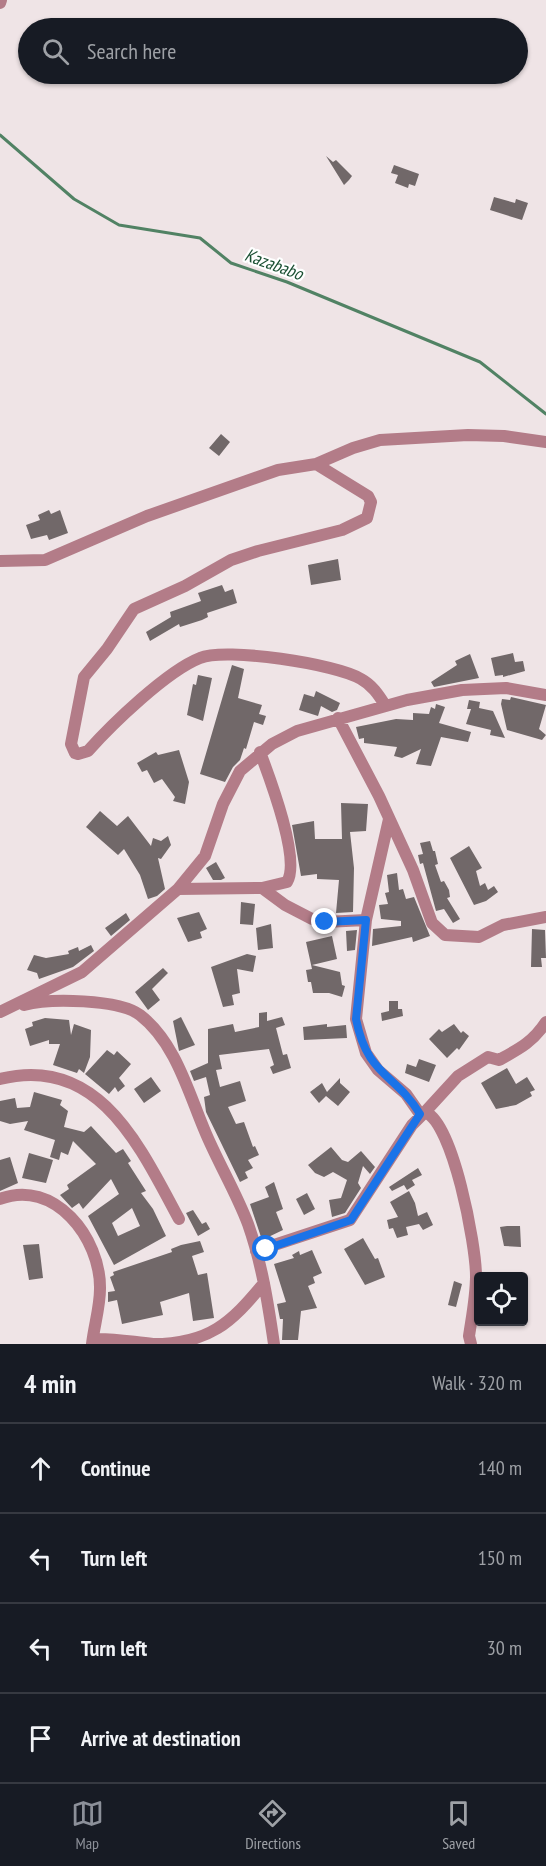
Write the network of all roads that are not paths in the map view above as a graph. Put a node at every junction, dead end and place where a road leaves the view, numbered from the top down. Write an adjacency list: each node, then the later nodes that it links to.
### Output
1 (546, 442): 2 (street)
2 (316, 464): 3 (street); 5 (street)
3 (0, 561)
4 (546, 695): 5 (street)
5 (386, 705): 6 (street)
6 (338, 718): 7 (street); 8 (street)
7 (260, 752): 9 (street); 10 (street)
8 (389, 819): 11 (street); 12 (street)
9 (262, 888): 10 (street); 12 (street)
10 (178, 889): 13 (street)
11 (546, 917)
12 (366, 920): 16 (street)
13 (0, 1012): 19 (street)
14 (546, 1022): 16 (street)
15 (0, 1079): 18 (street)
16 (423, 1113): 19 (street); 23 (street)
17 (0, 1199): 21 (street)
18 (179, 1219)
19 (256, 1251): 20 (street)
20 (264, 1283): 21 (street); 22 (street)
21 (93, 1341)
22 (274, 1344)
23 (471, 1344)

